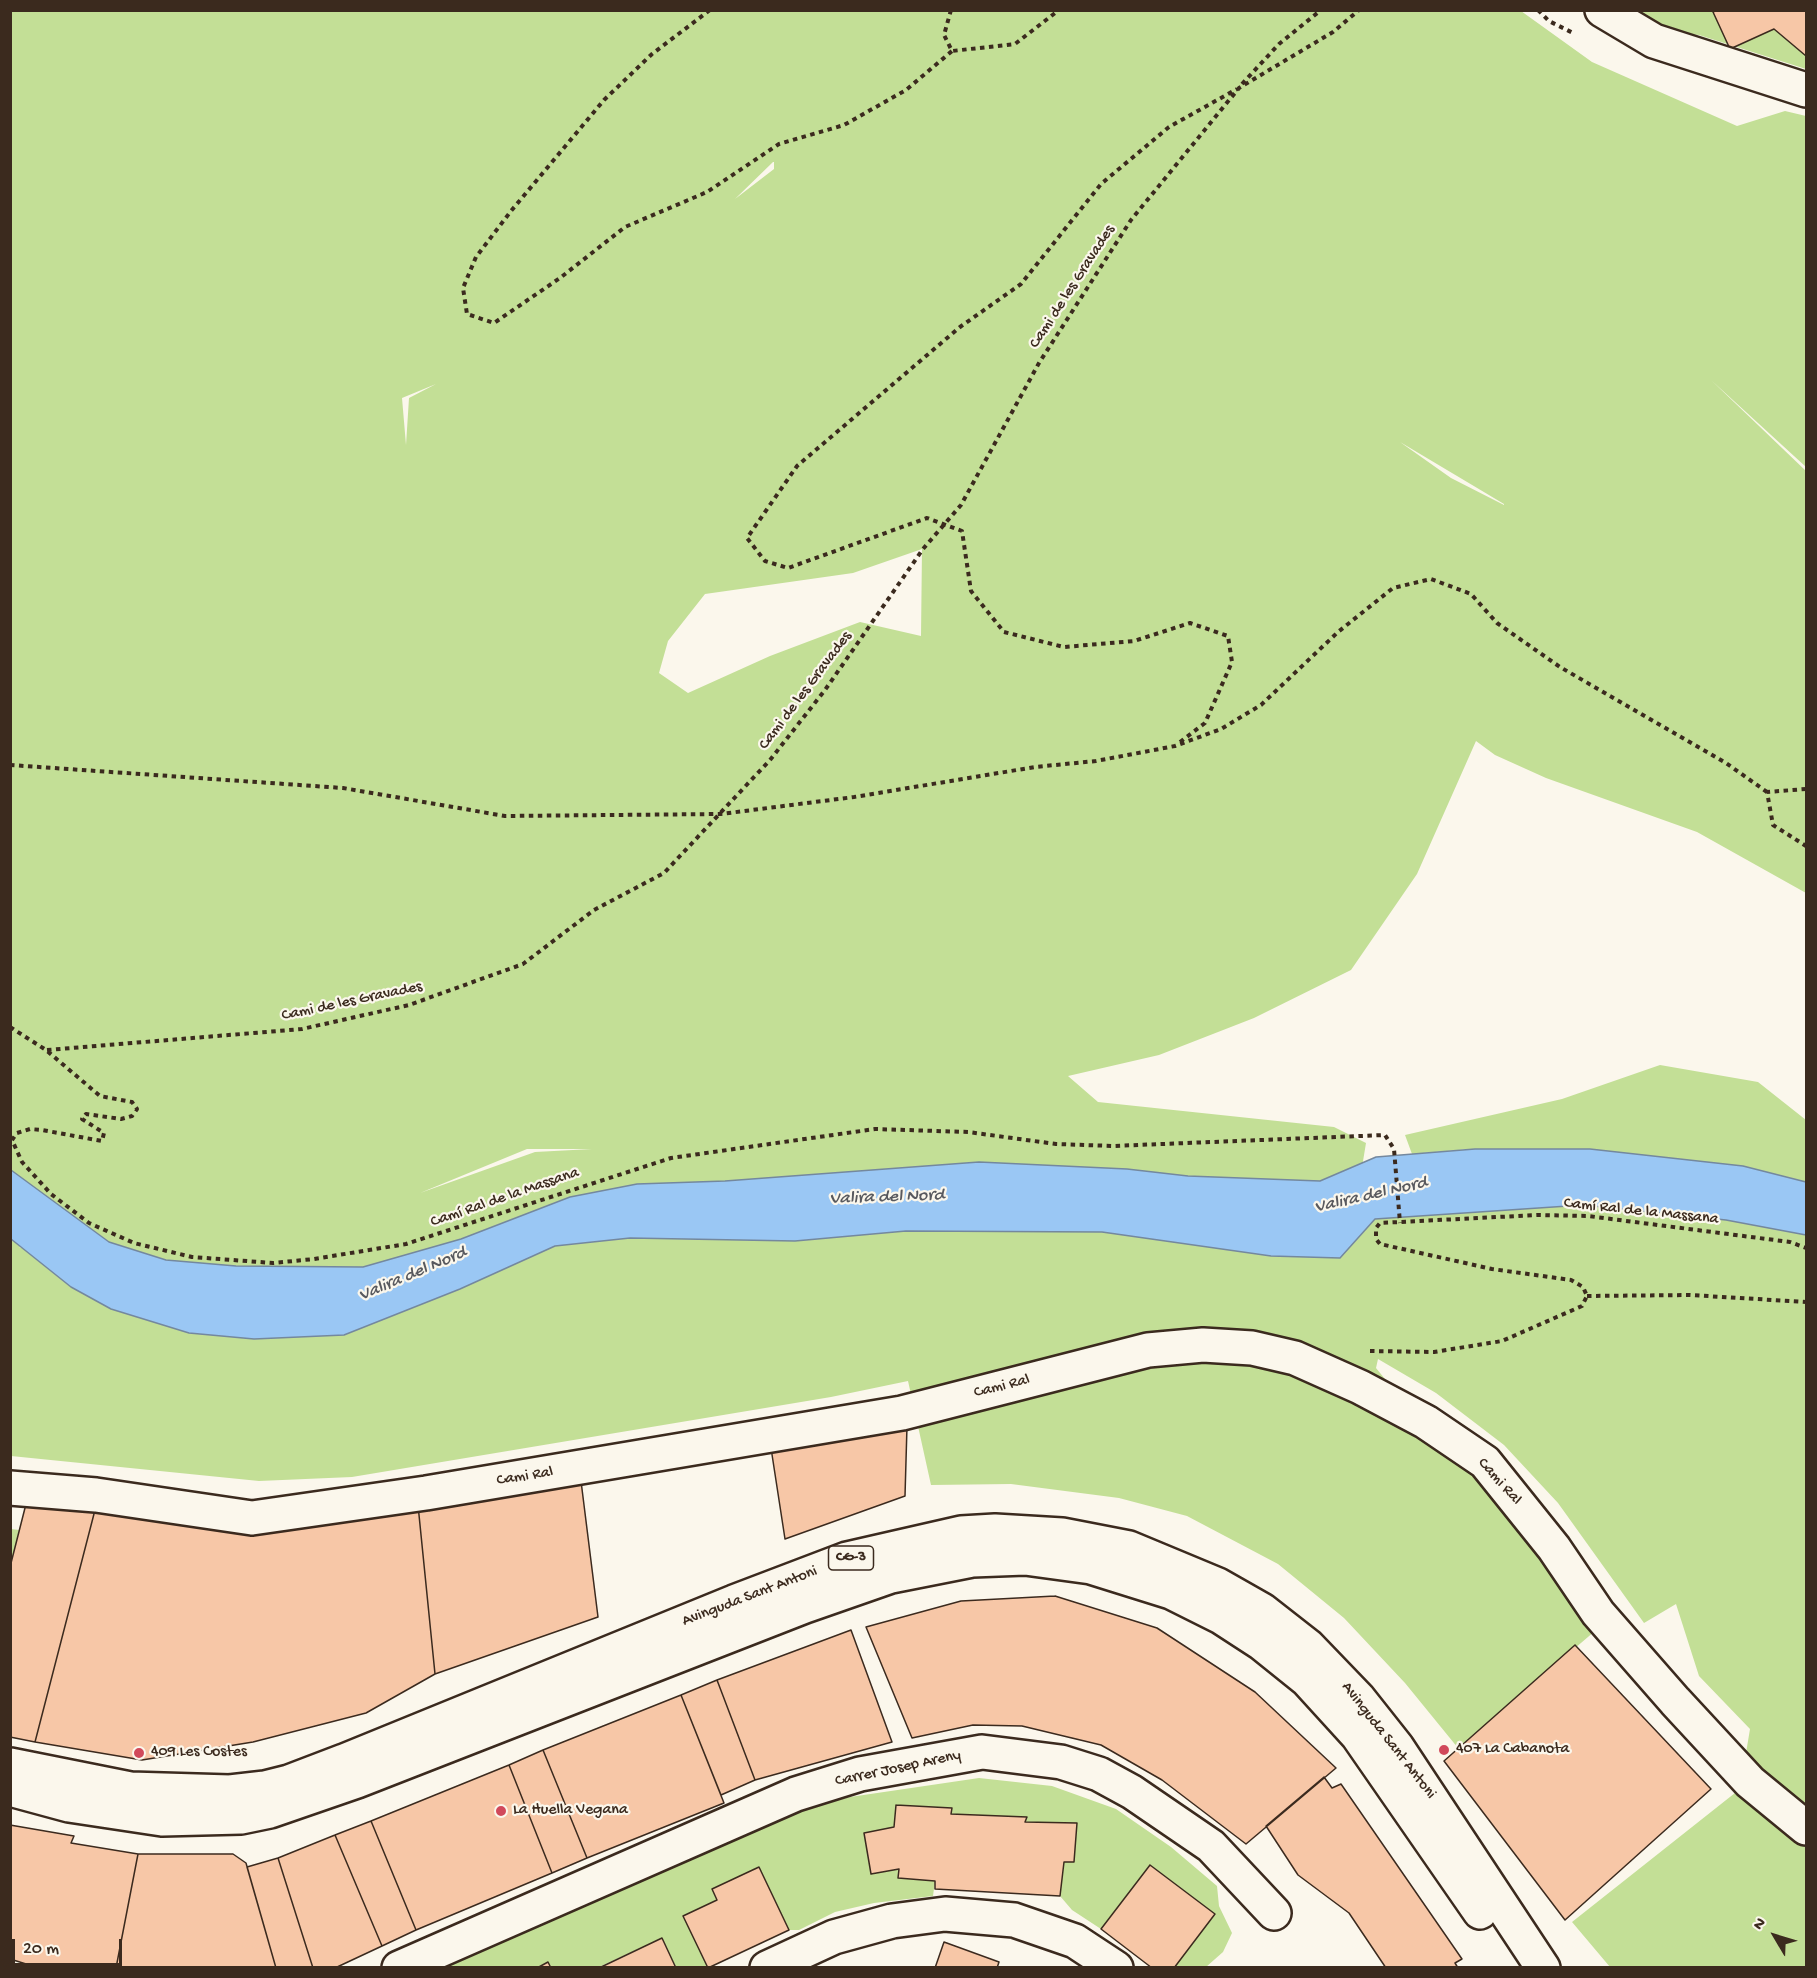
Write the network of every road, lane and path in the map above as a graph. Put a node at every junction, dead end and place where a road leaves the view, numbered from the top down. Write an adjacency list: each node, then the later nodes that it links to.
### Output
1 (710, 10): 9 (path)
2 (775, 10): 3 (path)
3 (793, 10)
4 (951, 10): 9 (path)
5 (1059, 10): 9 (path)
6 (1322, 10): 10 (path)
7 (1359, 10): 10 (path, Cami de les Gravades)
8 (1602, 10): 11 (main road)
9 (952, 51)
10 (1239, 88): 12 (path, Cami de les Gravades); 12 (path)
11 (1806, 90)
12 (944, 524): 13 (path); 17 (path, Cami de les Gravades)
13 (1174, 746): 16 (path); 17 (path)
14 (10, 765): 17 (path)
15 (1806, 789): 16 (path)
16 (1767, 792): 18 (path)
17 (722, 813): 20 (path, Cami de les Gravades)
18 (1806, 846)
19 (10, 1028): 20 (path)
20 (46, 1050): 21 (path, Camí Ral de la Massana)
21 (1400, 1223): 22 (path, Camí Ral de la Massana); 23 (path, Camí Ral de la Massana)
22 (1806, 1248)
23 (1587, 1296): 24 (path); 25 (path)
24 (1806, 1302)
25 (1363, 1351)
26 (10, 1488): 29 (main road, Cami Ral)
27 (10, 1765): 35 (main road, Avinguda Sant Antoni / CG-3)
28 (10, 1789): 34 (main road, Avinguda Sant Antoni / CG-3)
29 (1806, 1828)
30 (1274, 1913): 31 (main road, Carrer Josep Areny)
31 (399, 1968)
32 (767, 1968): 33 (main road)
33 (1116, 1968)
34 (1517, 1968)
35 (1543, 1968)

